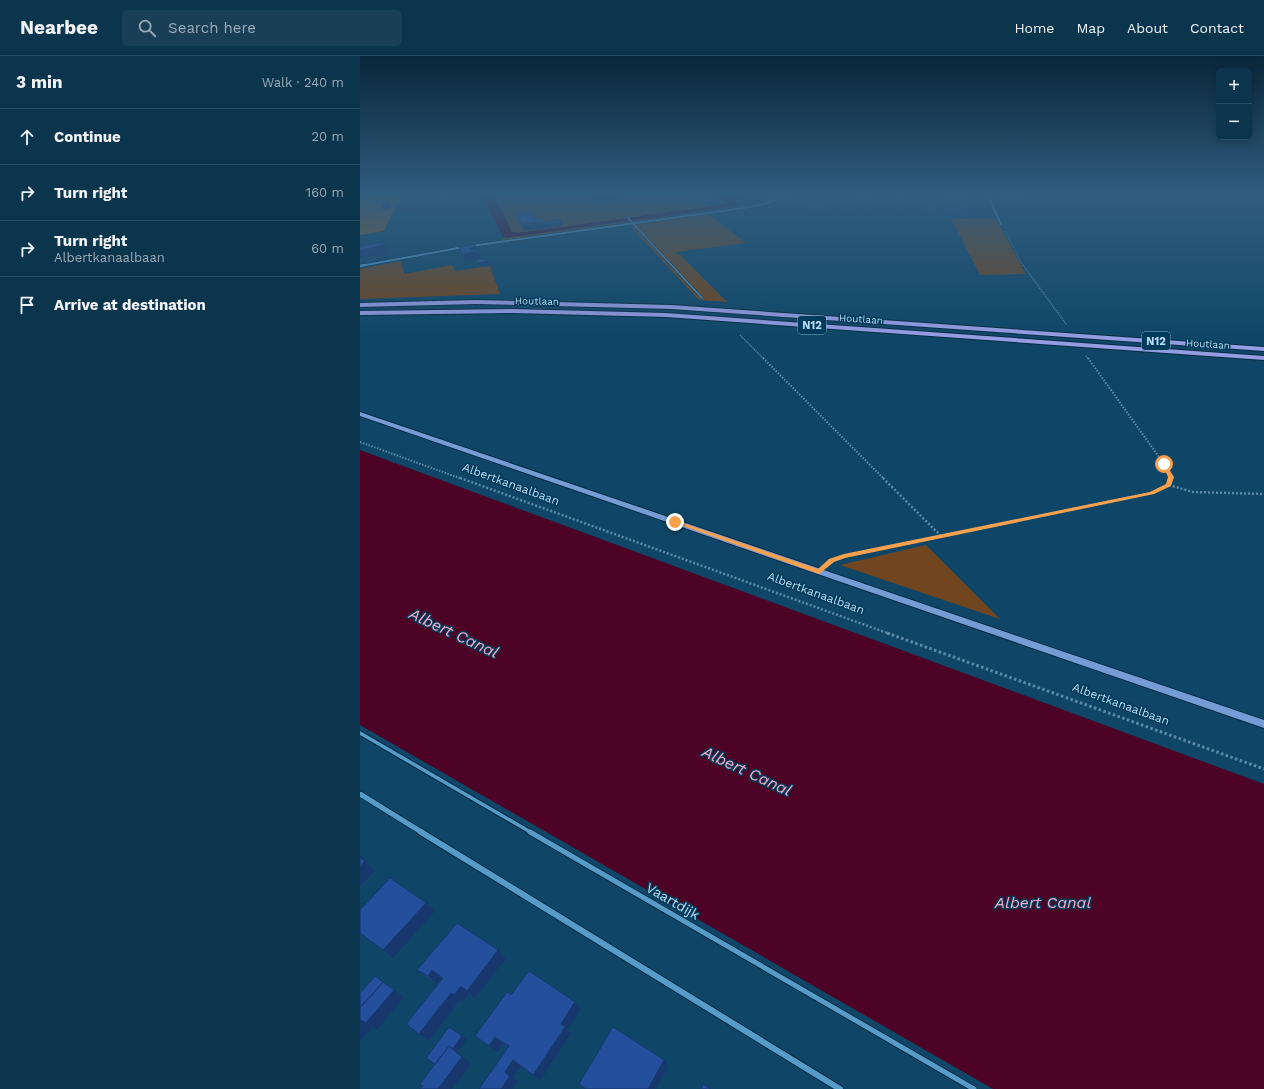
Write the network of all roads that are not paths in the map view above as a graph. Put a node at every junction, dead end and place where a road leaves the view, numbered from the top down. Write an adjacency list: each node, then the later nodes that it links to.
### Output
1 (509, 241): 3 (street)
2 (649, 241): 4 (lane)
3 (360, 266)
4 (702, 298)
5 (360, 305): 7 (main road, Houtlaan / N12)
6 (360, 313): 8 (main road, Houtlaan / N12)
7 (1264, 349)
8 (1264, 358)
9 (360, 414): 10 (street, Albertkanaalbaan)
10 (1264, 724)
11 (360, 733): 14 (lane, Vaartdijk)
12 (360, 794): 13 (street)
13 (840, 1089)
14 (974, 1089)

